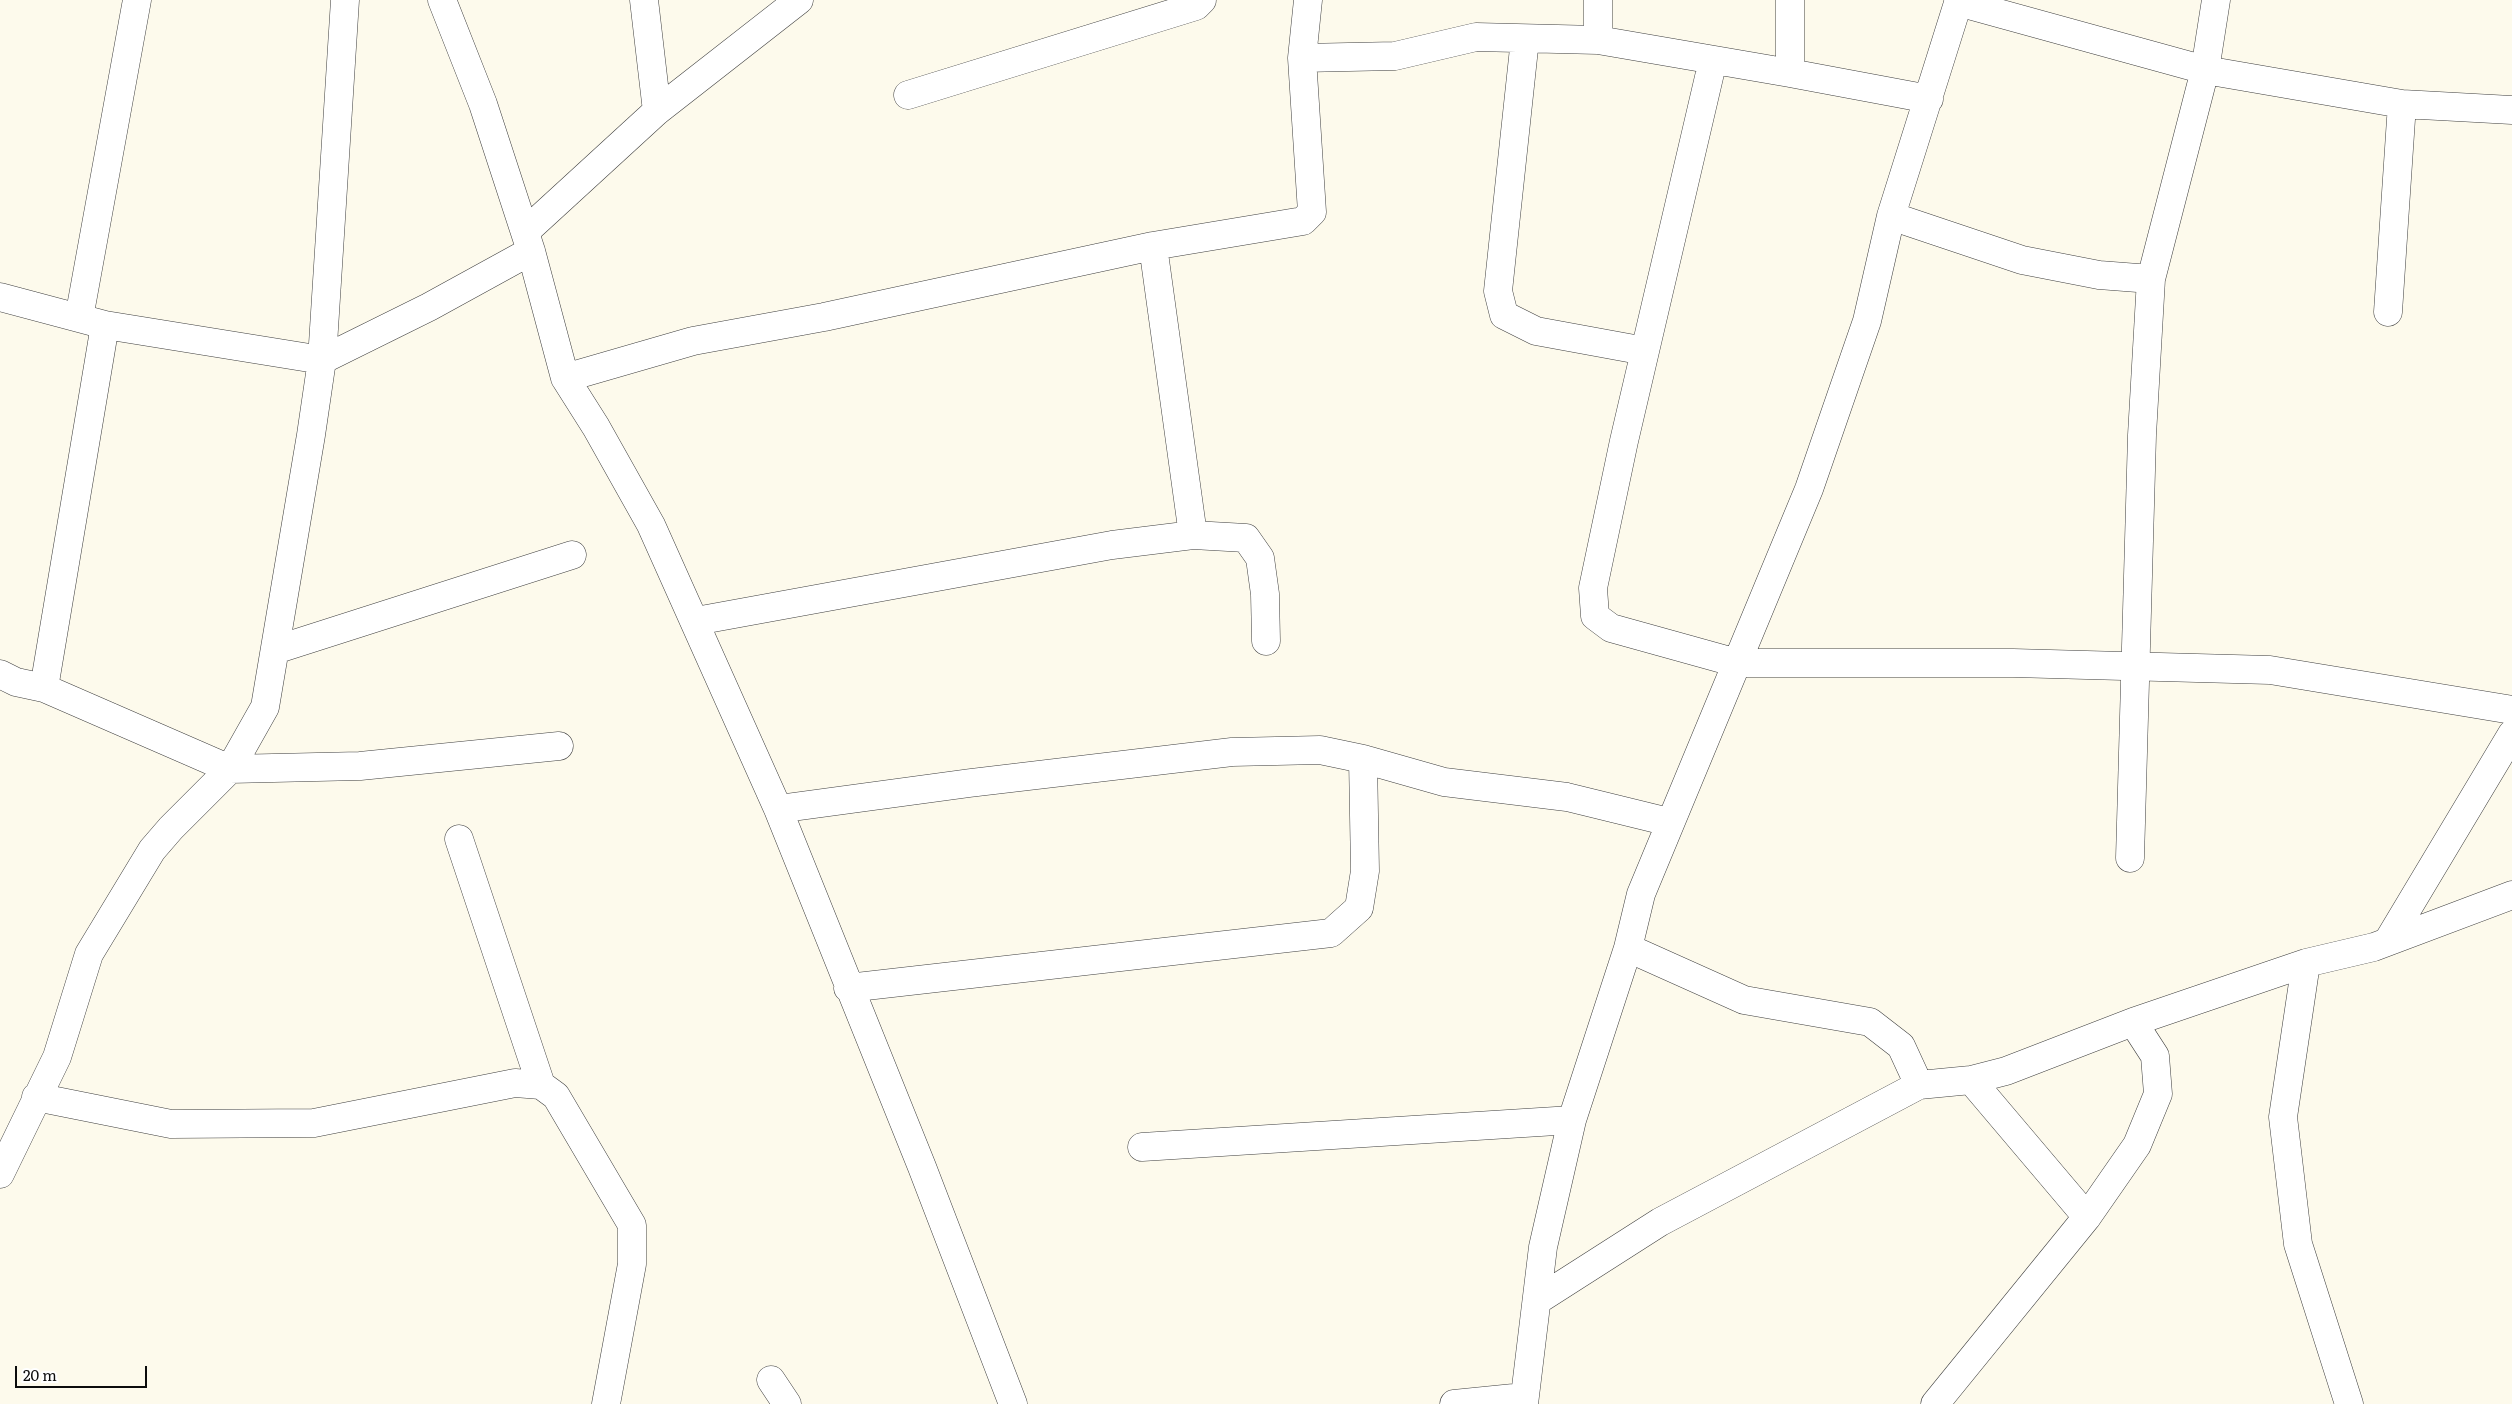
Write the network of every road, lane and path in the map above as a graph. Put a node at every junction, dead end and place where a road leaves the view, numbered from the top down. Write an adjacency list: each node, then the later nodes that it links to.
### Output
1 (137, 0): 29 (street)
2 (345, 0): 31 (street)
3 (442, 0): 24 (street)
4 (644, 0): 22 (street)
5 (799, 0): 22 (street)
6 (1202, 0): 18 (street)
7 (1308, 0): 14 (street)
8 (1598, 0): 13 (street)
9 (1790, 0): 17 (street)
10 (2216, 0): 16 (street)
11 (1958, 1): 16 (street); 19 (street)
12 (1525, 39): 13 (street); 14 (street); 30 (street)
13 (1598, 40): 15 (street)
14 (1302, 58): 25 (street)
15 (1713, 60): 17 (street); 30 (street)
16 (2205, 70): 20 (street); 26 (street)
17 (1790, 73): 19 (street)
18 (908, 96)
19 (1929, 99): 23 (street)
20 (2402, 104): 21 (street); 28 (street)
21 (2512, 110)
22 (657, 111): 24 (street)
23 (1891, 216): 26 (street); 38 (street)
24 (528, 241): 31 (street); 32 (street)
25 (1154, 246): 32 (street); 33 (street)
26 (2151, 279): 39 (street)
27 (0, 297): 29 (street)
28 (2388, 312)
29 (92, 322): 31 (street); 41 (street)
30 (1645, 352): 38 (street)
31 (322, 360): 37 (street)
32 (565, 378): 35 (street)
33 (1193, 535): 35 (street); 36 (street)
34 (572, 555): 37 (street)
35 (696, 622): 47 (street)
36 (1266, 641)
37 (274, 650): 46 (street)
38 (1737, 663): 39 (street); 48 (street)
39 (2135, 667): 42 (street); 50 (street)
40 (5, 683): 41 (street)
41 (44, 688): 46 (street)
42 (2512, 710)
43 (2512, 734): 52 (street)
44 (559, 746): 46 (street)
45 (1362, 759): 47 (street); 48 (street); 55 (street)
46 (230, 769): 60 (street)
47 (778, 809): 55 (street)
48 (1669, 822): 53 (street)
49 (459, 839): 58 (street)
50 (2130, 858)
51 (2512, 895): 52 (street)
52 (2388, 942): 54 (street)
53 (1628, 948): 59 (street); 61 (street)
54 (2306, 963): 56 (street); 73 (street)
55 (848, 988): 70 (street)
56 (2133, 1022): 57 (street); 64 (street)
57 (1971, 1080): 59 (street); 64 (street)
58 (541, 1085): 60 (street); 68 (street)
59 (1919, 1085): 65 (street)
60 (36, 1097): 63 (street)
61 (1572, 1120): 62 (street); 65 (street)
62 (1142, 1147)
63 (0, 1174)
64 (2087, 1217): 72 (street)
65 (1538, 1300): 67 (street)
66 (771, 1380): 69 (street)
67 (1524, 1400): 71 (street)
68 (606, 1404)
69 (787, 1404)
70 (1013, 1404)
71 (1454, 1404)
72 (1935, 1404)
73 (2349, 1404)

